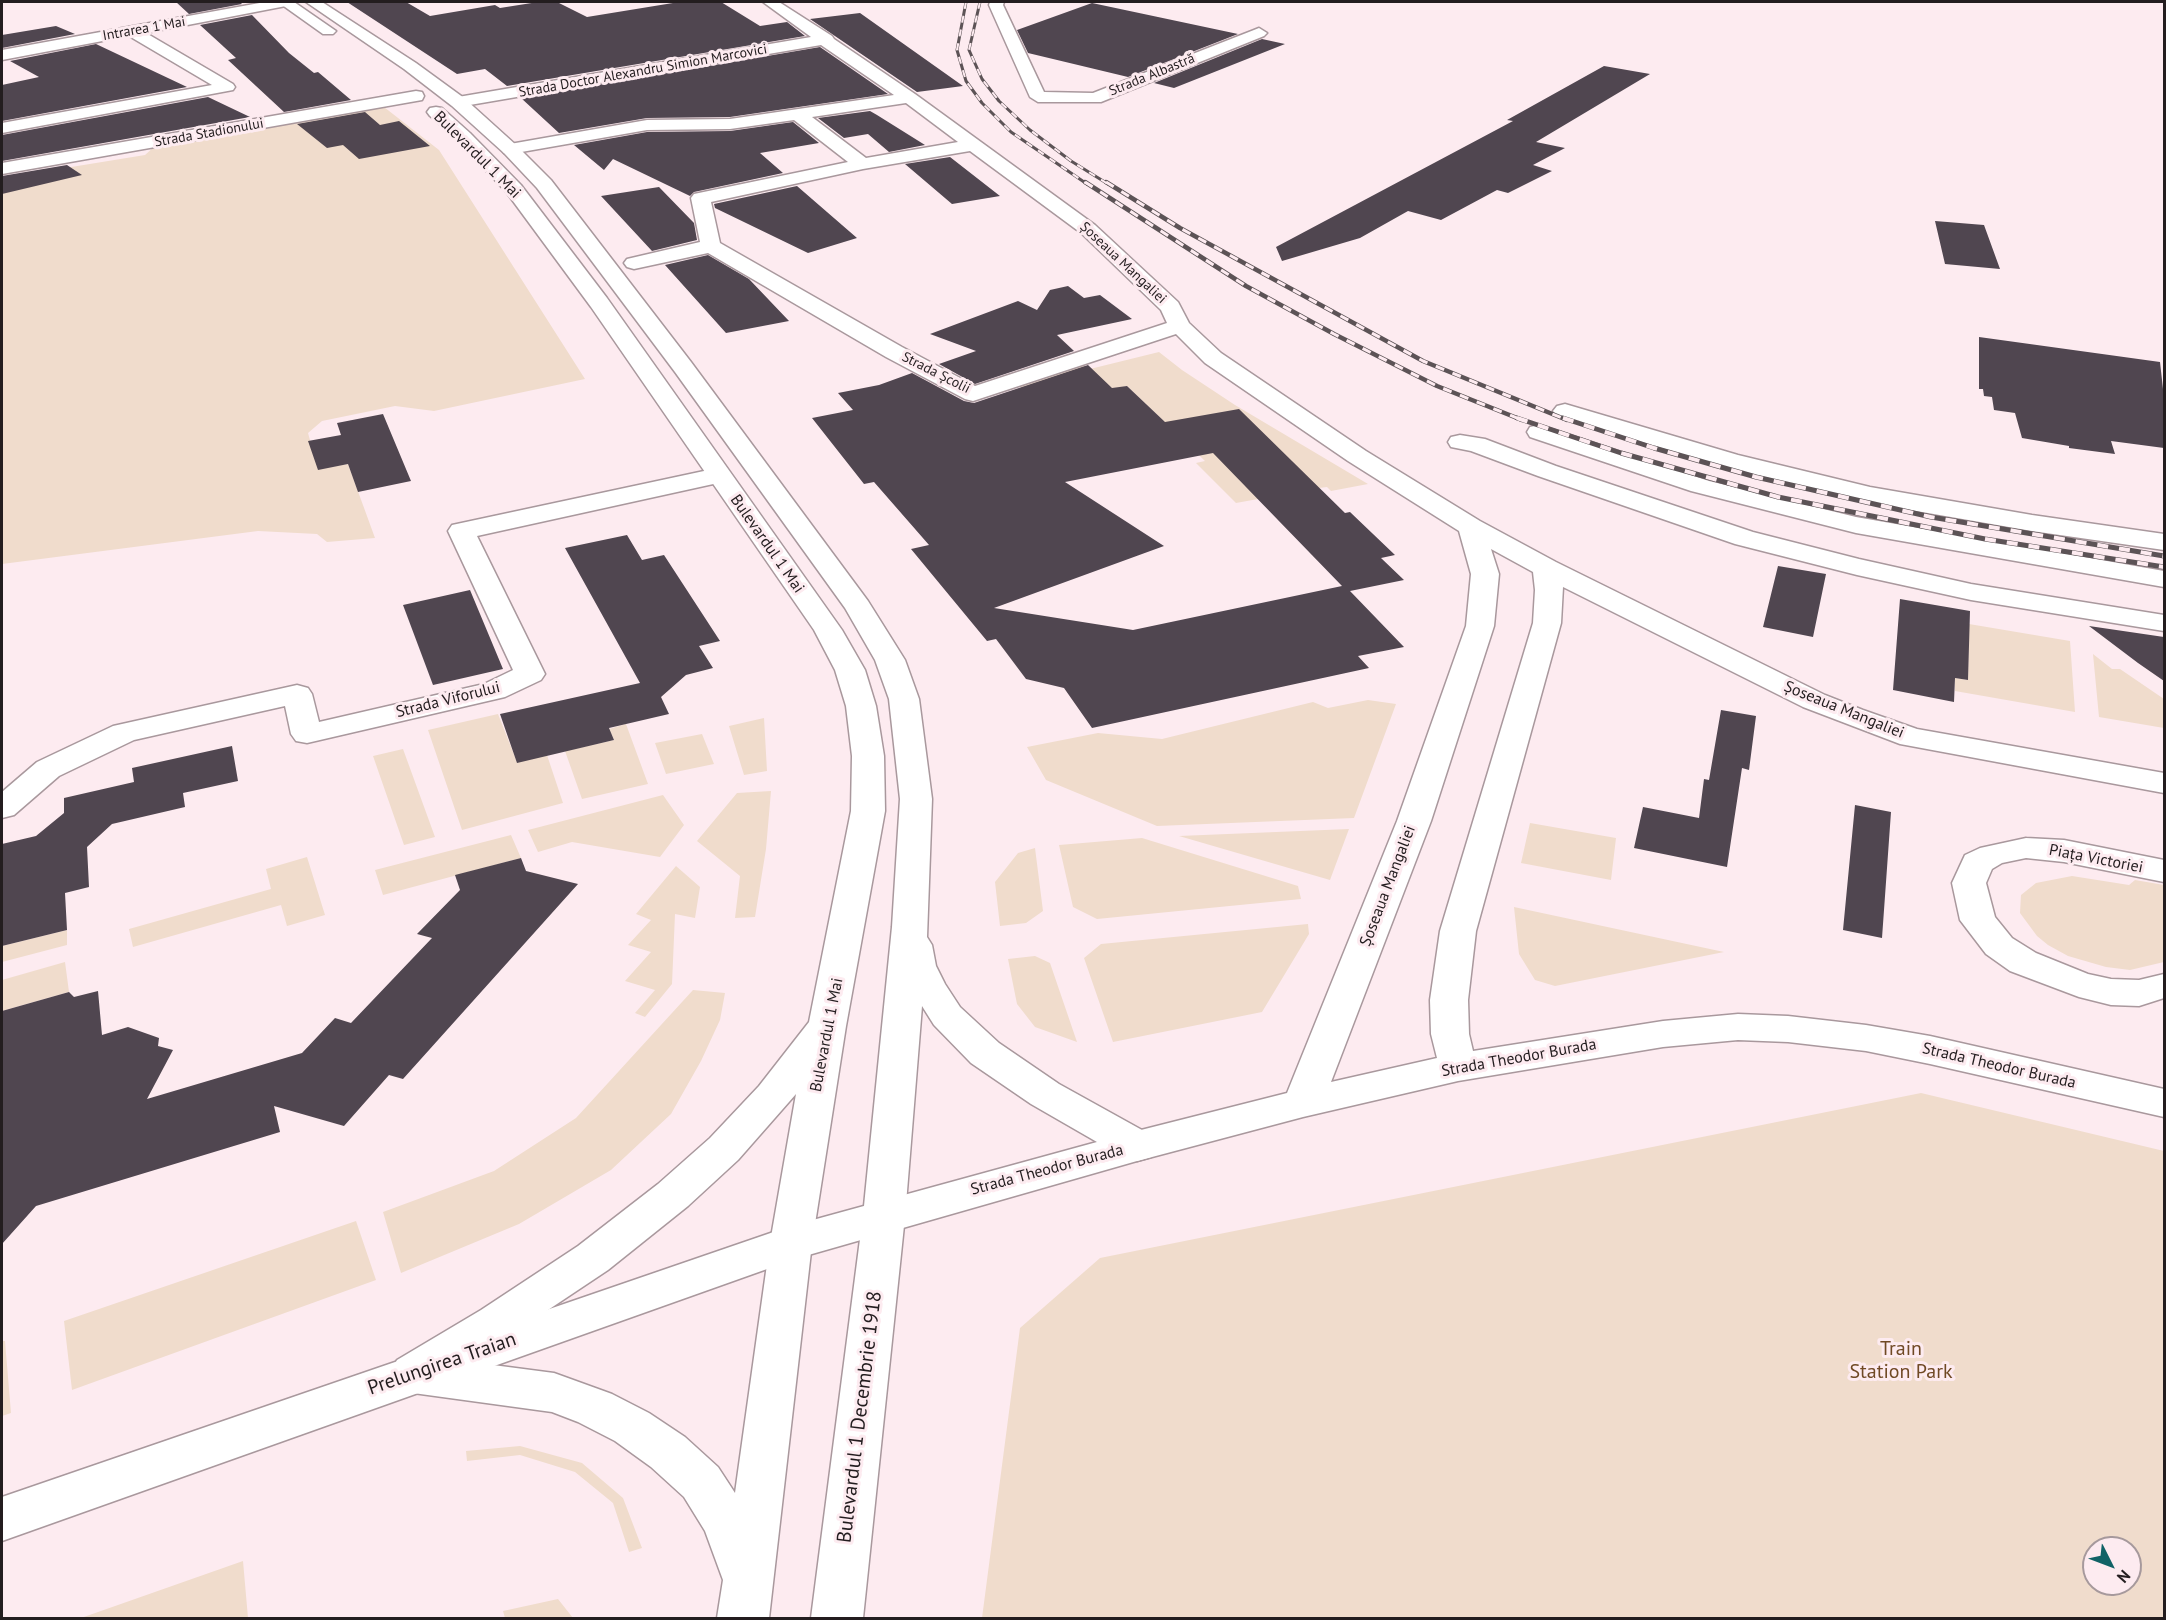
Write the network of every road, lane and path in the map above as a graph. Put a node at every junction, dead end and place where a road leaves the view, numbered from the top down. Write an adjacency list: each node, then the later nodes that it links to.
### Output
1 (285, 2): 5 (street, Intrarea 1 Mai); 8 (street)
2 (313, 2): 12 (street, Bulevardul 1 Mai)
3 (770, 2): 7 (street, Șoseaua Mangaliei)
4 (997, 2): 6 (street, Strada Albastră)
5 (132, 31): 9 (street, Intrarea 1 Mai); 14 (street)
6 (1259, 33)
7 (827, 39): 11 (street, Șoseaua Mangaliei); 12 (street, Strada Doctor Alexandru Simion Marcovici)
8 (347, 44)
9 (2, 55)
10 (408, 90): 18 (street, Strada Stadionului); 25 (street, Bulevardul 1 Mai)
11 (909, 98): 13 (street); 15 (street, Șoseaua Mangaliei)
12 (458, 102): 16 (street, Bulevardul 1 Mai)
13 (798, 115): 16 (street); 17 (street)
14 (2, 128)
15 (974, 145): 17 (street); 21 (street, Șoseaua Mangaliei)
16 (510, 149): 34 (street, Bulevardul 1 Mai)
17 (863, 164): 19 (street)
18 (2, 169)
19 (711, 246): 20 (street); 21 (street, Strada Școlii)
20 (634, 263)
21 (1180, 326): 26 (street, Șoseaua Mangaliei)
22 (1565, 411): 27 (street)
23 (1539, 432): 29 (street)
24 (1460, 442): 30 (street)
25 (718, 476): 32 (street, Strada Viforului); 36 (street, Bulevardul 1 Mai)
26 (1471, 527): 28 (street, Șoseaua Mangaliei); 38 (street, Șoseaua Mangaliei)
27 (2164, 542)
28 (1546, 567): 31 (street, Șoseaua Mangaliei); 37 (street)
29 (2164, 579)
30 (2164, 623)
31 (2164, 783)
32 (2, 808)
33 (2164, 871): 35 (street, Piața Victoriei)
34 (910, 927): 40 (street); 41 (street, Bulevardul 1 Mai)
35 (2164, 986)
36 (826, 1026): 42 (street, Bulevardul 1 Mai); 43 (street)
37 (1458, 1067): 38 (street, Strada Theodor Burada); 39 (street, Strada Theodor Burada)
38 (1303, 1102): 40 (street, Strada Theodor Burada)
39 (2164, 1103)
40 (1137, 1146): 41 (street, Strada Theodor Burada)
41 (884, 1216): 42 (street, Prelungirea Traian); 46 (street, Bulevardul 1 Decembrie 1918)
42 (791, 1243): 43 (street, Prelungirea Traian); 45 (street)
43 (413, 1374): 44 (street, Prelungirea Traian); 45 (street)
44 (2, 1519)
45 (745, 1599)
46 (837, 1618)

